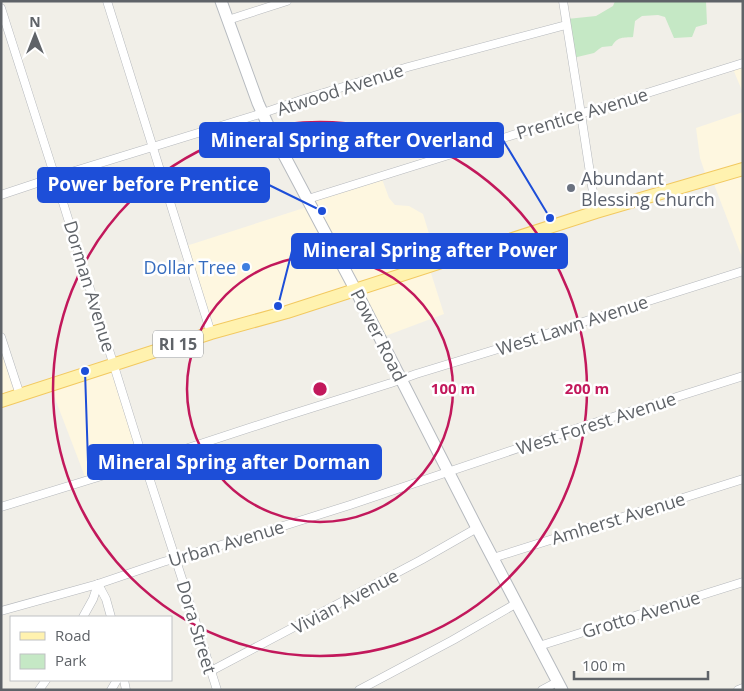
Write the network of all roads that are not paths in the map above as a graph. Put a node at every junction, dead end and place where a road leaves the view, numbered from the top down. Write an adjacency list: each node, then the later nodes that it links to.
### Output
1 (106, 1): 11 (street)
2 (221, 1): 6 (main road, Power Road)
3 (288, 1): 6 (street)
4 (563, 1): 7 (street)
5 (1, 8): 13 (street, Dorman Avenue)
6 (228, 20): 9 (main road, Power Road)
7 (566, 25): 9 (street, Atwood Avenue); 10 (street)
8 (743, 64): 10 (street, Prentice Avenue)
9 (263, 113): 11 (street, Atwood Avenue); 15 (main road, Power Road)
10 (582, 114): 15 (street, Prentice Avenue); 16 (street)
11 (153, 147): 13 (street, Atwood Avenue); 19 (street)
12 (743, 169): 16 (main road, RI 15)
13 (56, 177): 14 (street, Atwood Avenue); 21 (street, Dorman Avenue)
14 (1, 195)
15 (308, 200): 18 (main road, Power Road)
16 (596, 212): 18 (main road, RI 15)
17 (743, 271): 23 (street, West Lawn Avenue)
18 (355, 289): 19 (main road, RI 15); 23 (main road, Power Road)
19 (211, 333): 21 (main road, RI 15)
20 (1, 337): 24 (street)
21 (114, 364): 24 (main road, RI 15); 26 (street, Dora Street)
22 (743, 376): 27 (street, West Forest Avenue)
23 (402, 380): 26 (street, West Lawn Avenue); 27 (main road, Power Road)
24 (20, 395): 25 (main road, RI 15)
25 (1, 401)
26 (144, 462): 29 (street, West Lawn Avenue); 31 (street, Dora Street)
27 (449, 471): 30 (main road, Power Road); 31 (street, Urban Avenue)
28 (743, 479): 32 (street, Amherst Avenue)
29 (1, 508)
30 (477, 528): 32 (main road, Power Road); 40 (street, Vivian Avenue)
31 (175, 558): 34 (street, Urban Avenue); 40 (street, Dora Street)
32 (493, 558): 35 (main road, Power Road)
33 (743, 582): 39 (street, Grotto Avenue)
34 (98, 584): 36 (street, Urban Avenue); 37 (street); 38 (street)
35 (517, 603): 39 (main road, Power Road); 44 (street)
36 (1, 612)
37 (84, 616)
38 (111, 616)
39 (539, 646): 41 (main road, Power Road)
40 (211, 671): 43 (street, Dora Street)
41 (559, 686): 45 (street)
42 (743, 688): 46 (street)
43 (217, 690)
44 (359, 690)
45 (542, 690)
46 (738, 690)

